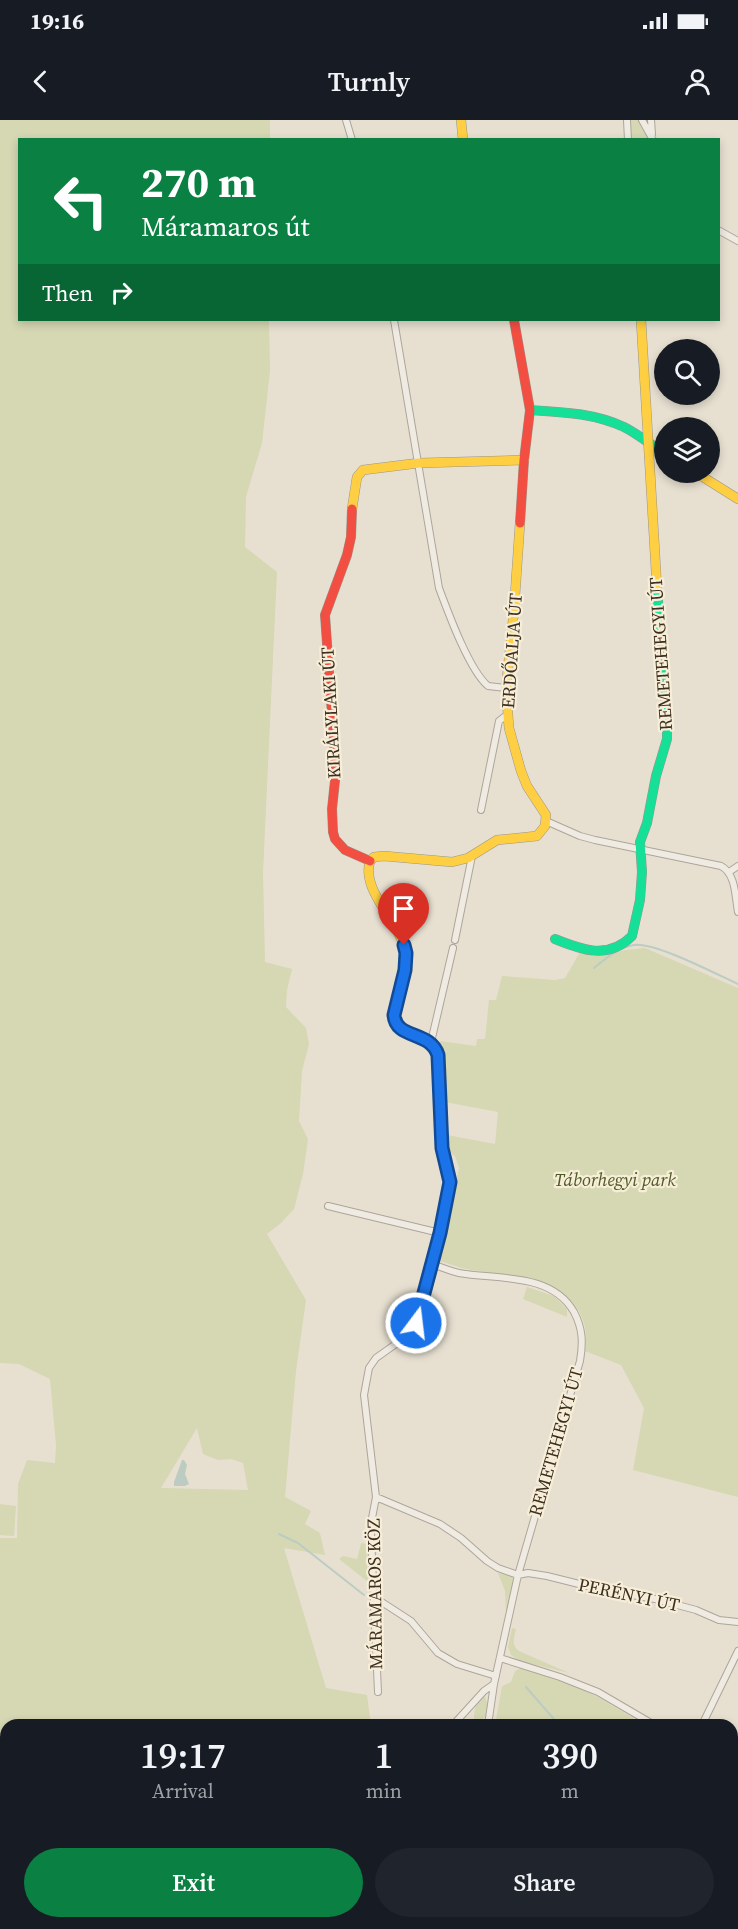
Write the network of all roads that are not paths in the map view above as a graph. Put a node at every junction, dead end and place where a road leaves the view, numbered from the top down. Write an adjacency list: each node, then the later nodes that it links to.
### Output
1 (346, 120): 6 (street)
2 (461, 120): 7 (street)
3 (627, 120): 8 (street)
4 (642, 120): 9 (street)
5 (651, 120): 10 (street)
6 (351, 138)
7 (463, 138)
8 (628, 138)
9 (652, 138)
10 (653, 138)
11 (720, 231): 12 (street)
12 (738, 241)
13 (394, 321): 18 (street)
14 (514, 321): 16 (street, ERDŐALJA ÚT)
15 (641, 321): 17 (street, REMETEHEGYI ÚT)
16 (530, 410): 17 (street); 20 (street, ERDŐALJA ÚT)
17 (649, 444): 19 (street); 29 (street, REMETEHEGYI ÚT)
18 (416, 445): 21 (street); 22 (street)
19 (654, 447)
20 (524, 460): 21 (street, KIRÁLYLAKI ÚT); 25 (street, ERDŐALJA ÚT)
21 (419, 463): 22 (street, KIRÁLYLAKI ÚT); 25 (street)
22 (404, 464): 31 (street, KIRÁLYLAKI ÚT)
23 (713, 483): 24 (street)
24 (738, 499)
25 (506, 688): 26 (street, ERDŐALJA ÚT)
26 (507, 715): 27 (street); 28 (street, ERDŐALJA ÚT)
27 (481, 810)
28 (546, 821): 29 (street); 30 (street)
29 (640, 850): 33 (street); 35 (street, REMETEHEGYI ÚT)
30 (472, 856): 31 (street); 36 (street)
31 (370, 861): 36 (street)
32 (738, 866): 33 (street)
33 (729, 872): 34 (street)
34 (738, 912)
35 (555, 939)
36 (430, 1042): 38 (street)
37 (328, 1206): 39 (street)
38 (444, 1217): 39 (street, MÁRAMAROS KÖZ)
39 (440, 1233): 40 (street, MÁRAMAROS KÖZ)
40 (432, 1264): 41 (street, MÁRAMAROS KÖZ); 42 (street, REMETEHEGYI ÚT)
41 (376, 1497): 42 (street, PERÉNYI ÚT); 43 (street, MÁRAMAROS KÖZ)
42 (519, 1575): 44 (street, PERÉNYI ÚT); 46 (street, REMETEHEGYI ÚT)
43 (374, 1597): 47 (street); 49 (street, MÁRAMAROS KÖZ)
44 (738, 1622)
45 (738, 1651): 53 (street)
46 (500, 1658): 47 (street, REMETEHEGYI ÚT); 52 (street)
47 (496, 1676): 48 (street, REMETEHEGYI ÚT)
48 (494, 1684): 50 (street); 51 (street, REMETEHEGYI ÚT)
49 (378, 1692)
50 (458, 1719)
51 (489, 1719)
52 (644, 1719)
53 (705, 1719)

